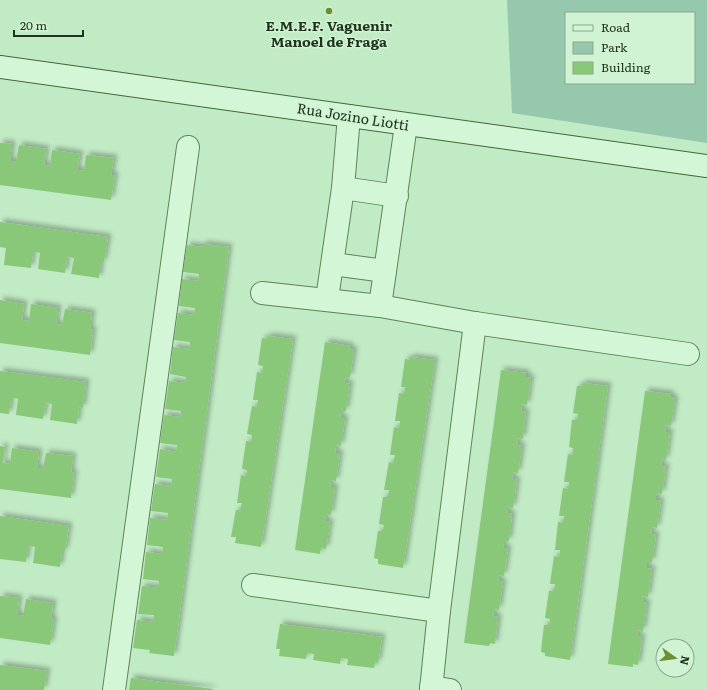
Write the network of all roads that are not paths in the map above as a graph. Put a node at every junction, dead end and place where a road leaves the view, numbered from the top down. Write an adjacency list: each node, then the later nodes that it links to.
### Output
1 (0, 67): 2 (street, Rua Jozino Liotti)
2 (349, 116): 3 (street, Rua Jozino Liotti); 6 (street)
3 (406, 125): 5 (street, Rua Jozino Liotti); 7 (street)
4 (188, 147): 18 (street)
5 (707, 166)
6 (343, 188): 7 (street); 8 (street)
7 (397, 196): 9 (street)
8 (333, 264): 9 (street); 11 (street)
9 (386, 271): 12 (street)
10 (262, 294): 11 (street)
11 (327, 300): 12 (street)
12 (380, 306): 13 (street)
13 (475, 323): 14 (street); 16 (street)
14 (688, 354)
15 (253, 585): 16 (street)
16 (439, 611): 17 (street)
17 (437, 689)
18 (114, 690)

